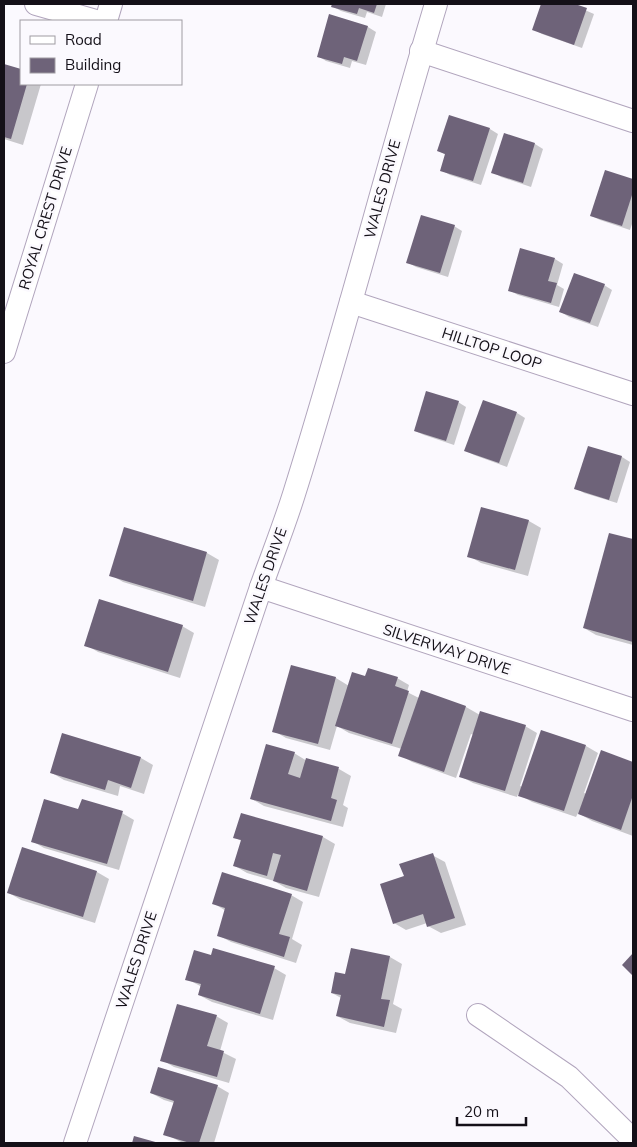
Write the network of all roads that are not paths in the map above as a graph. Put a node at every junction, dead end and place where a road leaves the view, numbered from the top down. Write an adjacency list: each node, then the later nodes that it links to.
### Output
1 (36, 4): 4 (street)
2 (111, 4): 5 (street)
3 (436, 4): 6 (street, WALES DRIVE)
4 (92, 20)
5 (106, 20)
6 (421, 52): 8 (street); 9 (street, WALES DRIVE)
7 (87, 85): 10 (street, ROYAL CREST DRIVE)
8 (633, 121)
9 (351, 302): 11 (street, HILLTOP LOOP); 12 (street, WALES DRIVE)
10 (5, 344)
11 (633, 394)
12 (261, 587): 13 (street, SILVERWAY DRIVE); 16 (street, WALES DRIVE)
13 (633, 710)
14 (478, 1015): 15 (street)
15 (628, 1138)
16 (75, 1143)

